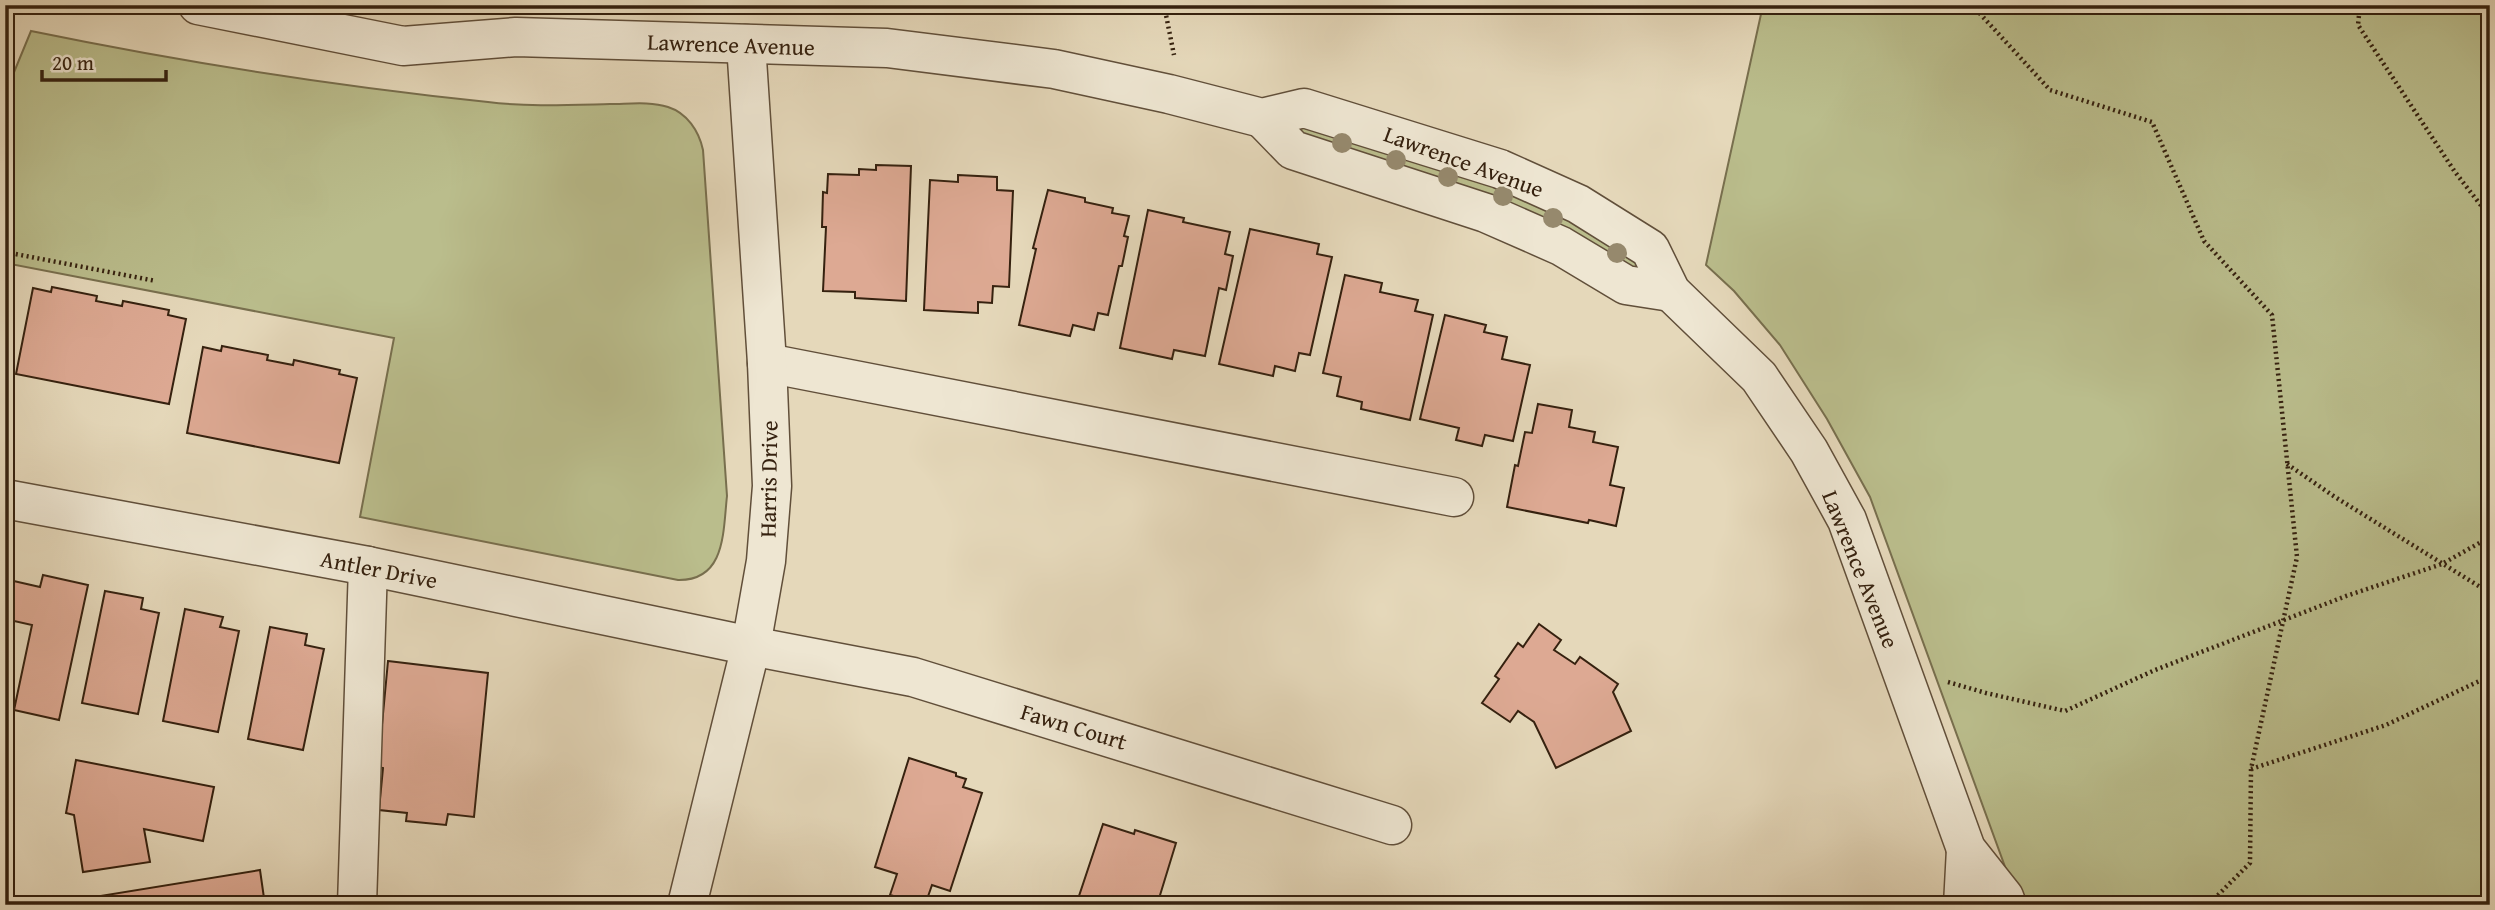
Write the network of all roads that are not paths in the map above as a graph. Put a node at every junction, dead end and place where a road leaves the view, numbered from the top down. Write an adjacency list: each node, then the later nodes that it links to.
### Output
1 (198, 5): 2 (street, Lawrence Avenue)
2 (746, 44): 3 (street, Harris Drive); 9 (street, Lawrence Avenue)
3 (768, 363): 4 (street); 7 (street, Harris Drive)
4 (1454, 497)
5 (5, 499): 6 (street, Antler Drive)
6 (368, 566): 7 (street, Antler Drive); 11 (street)
7 (751, 646): 8 (street, Fawn Court); 10 (street, Harris Drive)
8 (1392, 825)
9 (1966, 849): 12 (street, Lawrence Avenue); 13 (street, Lawrence Avenue)
10 (698, 902)
11 (357, 905)
12 (1963, 905)
13 (2007, 905)

